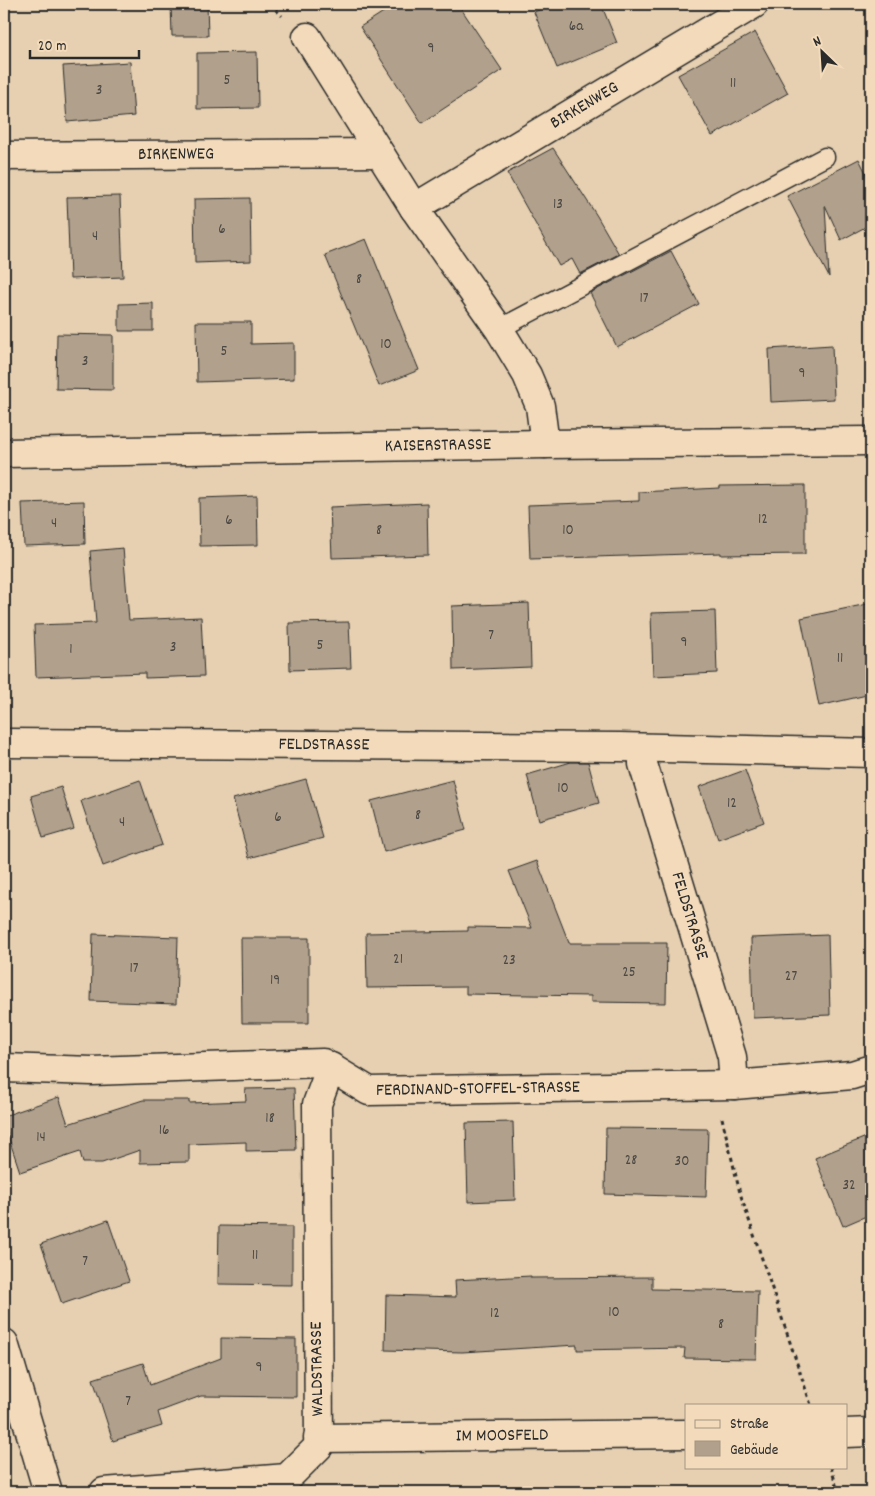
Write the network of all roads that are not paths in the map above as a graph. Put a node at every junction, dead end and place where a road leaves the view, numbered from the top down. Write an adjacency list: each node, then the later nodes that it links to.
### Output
1 (754, 4): 6 (street, BIRKENWEG)
2 (307, 38): 3 (street)
3 (379, 153): 4 (street, BIRKENWEG); 6 (street)
4 (4, 156)
5 (824, 156): 7 (lane)
6 (414, 208): 7 (street)
7 (499, 329): 9 (street)
8 (871, 441): 9 (street, KAISERSTRASSE)
9 (545, 444): 10 (street, KAISERSTRASSE)
10 (4, 453)
11 (4, 743): 12 (street, FELDSTRASSE)
12 (644, 748): 13 (street, FELDSTRASSE); 17 (street, FELDSTRASSE)
13 (871, 754)
14 (330, 1067): 15 (street, FERDINAND-STOFFEL-STRASSE); 17 (street, FERDINAND-STOFFEL-STRASSE); 22 (street, WALDSTRASSE)
15 (4, 1068)
16 (871, 1069): 17 (street, FERDINAND-STOFFEL-STRASSE)
17 (727, 1085)
18 (4, 1343): 23 (street)
19 (871, 1432): 20 (street)
20 (848, 1433)
21 (685, 1434): 22 (street, IM MOOSFELD)
22 (318, 1438): 24 (street, WALDSTRASSE)
23 (48, 1492)
24 (104, 1492)

